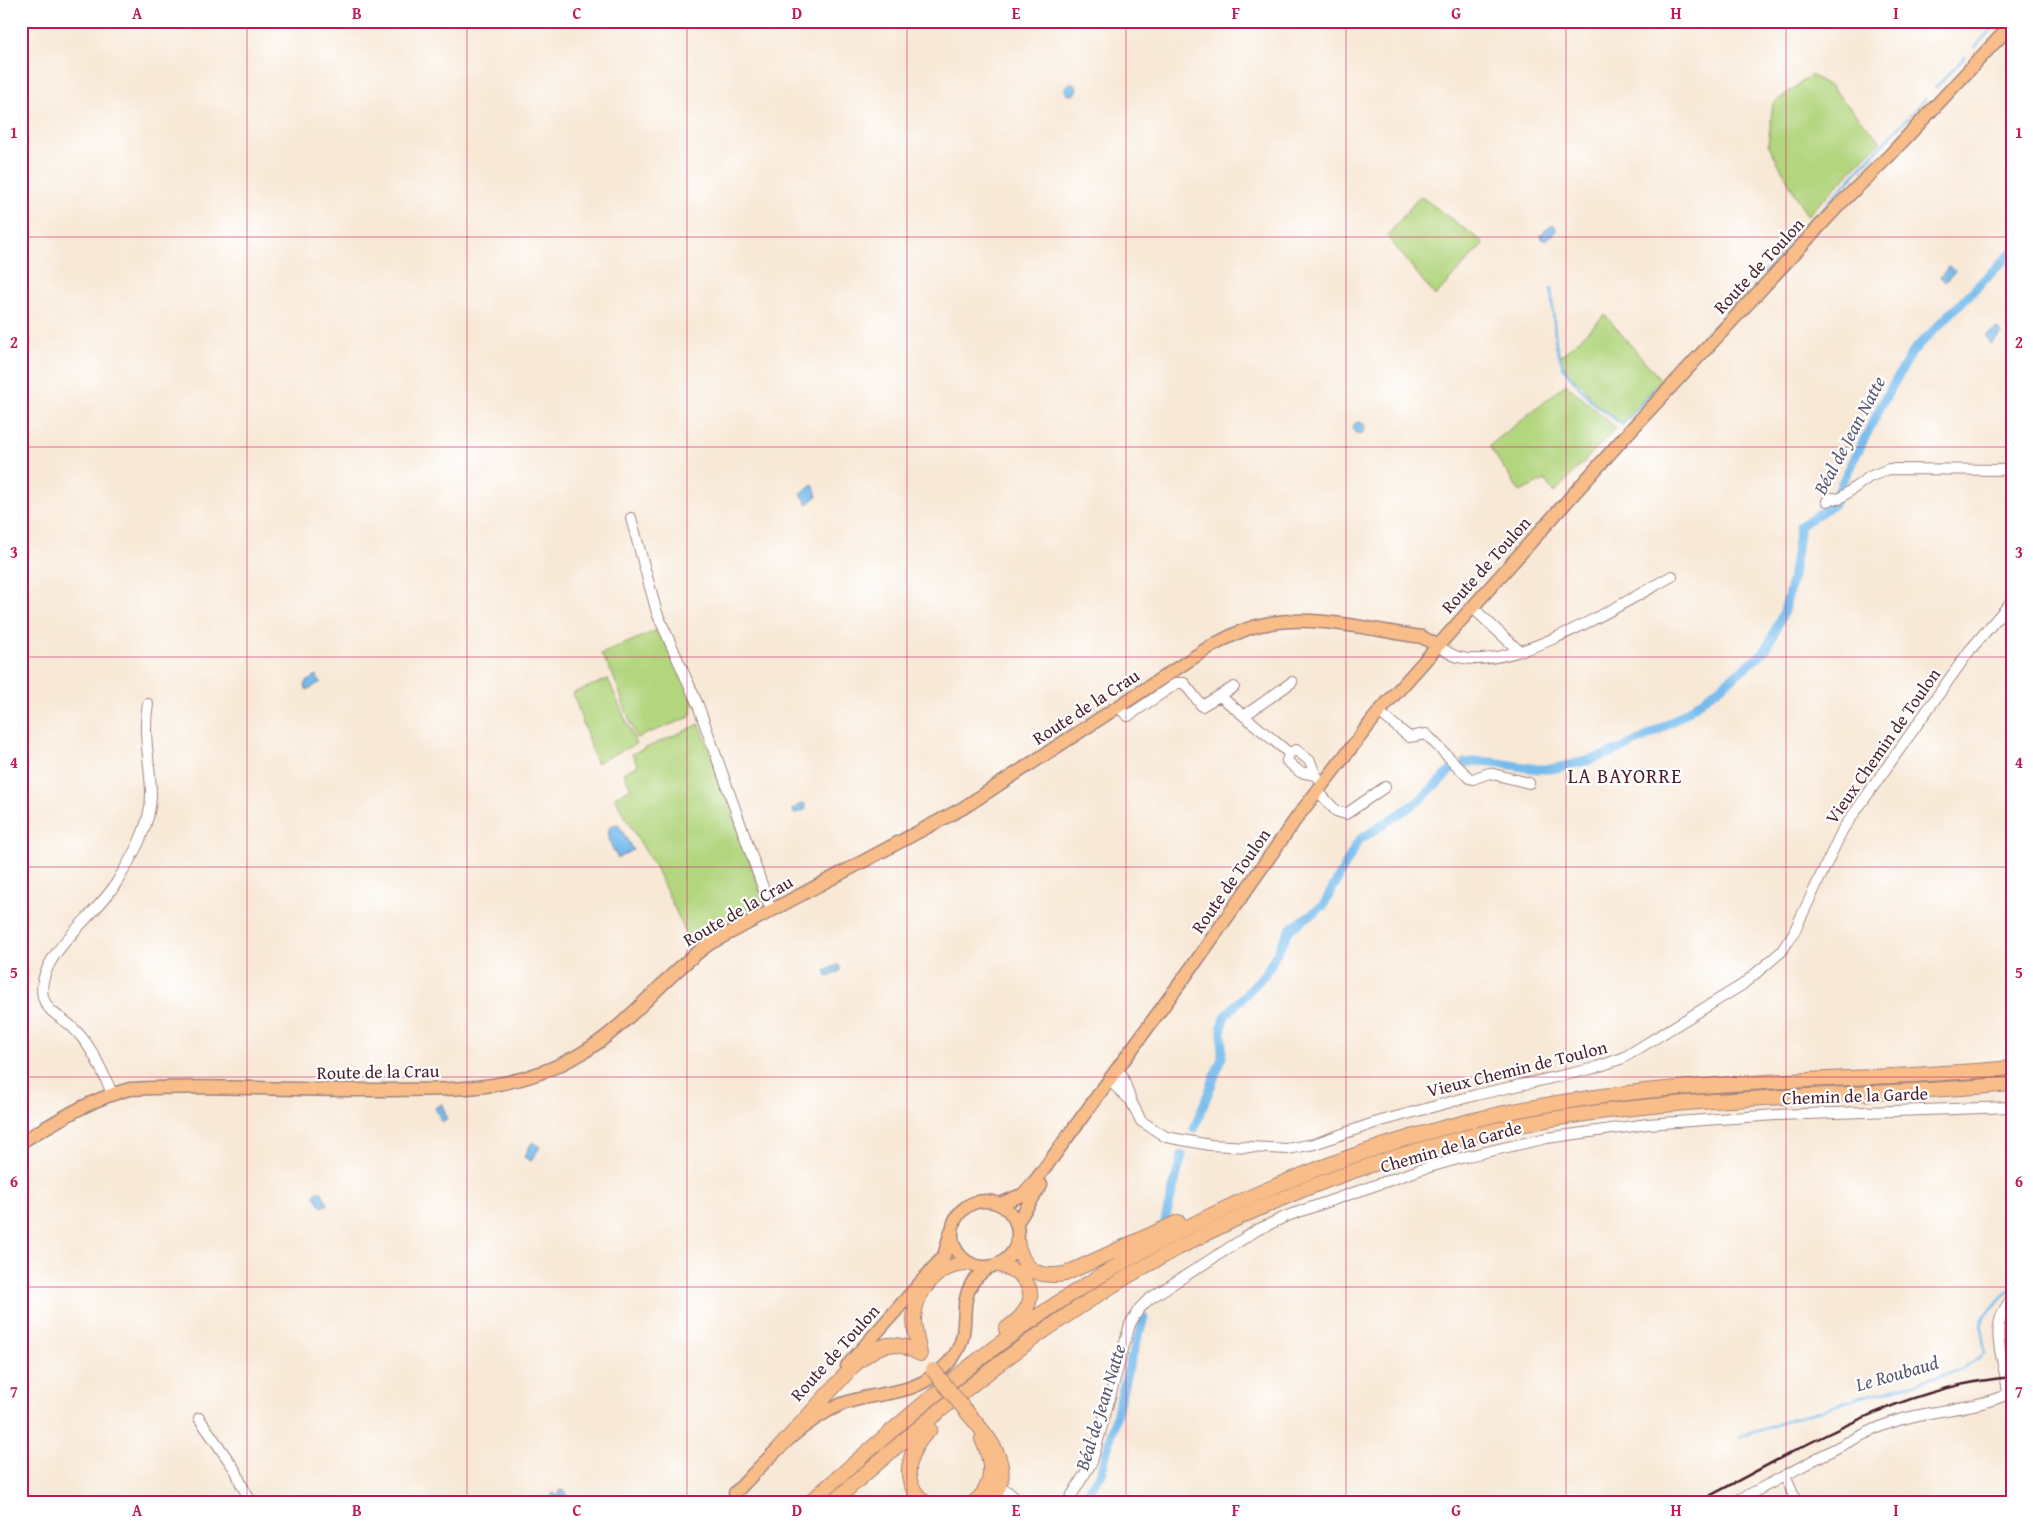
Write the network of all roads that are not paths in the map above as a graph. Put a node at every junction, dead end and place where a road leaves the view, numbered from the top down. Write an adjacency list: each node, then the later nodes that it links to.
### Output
1 (2003, 21): 3 (main road, Route de Toulon)
2 (2012, 24): 3 (main road, Route de Toulon)
3 (1840, 204): 9 (main road, Route de Toulon)
4 (2012, 470): 5 (street)
5 (1832, 499)
6 (631, 518): 24 (street)
7 (1672, 576): 13 (street)
8 (2012, 601): 27 (street, Vieux Chemin de Toulon)
9 (1472, 607): 10 (main road, Route de Toulon); 13 (street)
10 (1458, 622): 11 (main road); 12 (main road, Route de Toulon)
11 (1422, 638): 12 (main road, Route de la Crau); 18 (main road, Route de la Crau)
12 (1438, 646): 13 (street); 19 (main road, Route de Toulon)
13 (1518, 650)
14 (1292, 682): 20 (street)
15 (1234, 687): 16 (street)
16 (1220, 696): 18 (street); 20 (street)
17 (148, 704): 29 (street)
18 (1118, 707): 24 (main road, Route de la Crau)
19 (1379, 712): 21 (main road, Route de Toulon); 22 (street)
20 (1244, 716): 21 (street)
21 (1318, 782): 23 (street); 25 (main road, Route de Toulon)
22 (1529, 783)
23 (1385, 787)
24 (771, 910): 29 (main road, Route de la Crau)
25 (1187, 973): 27 (main road, Route de Toulon); 27 (main road, Route de Toulon)
26 (2012, 1068): 32 (highway)
27 (1114, 1079): 33 (main road, Route de Toulon); 35 (main road, Route de Toulon)
28 (2012, 1084): 34 (highway)
29 (112, 1094): 31 (main road, Route de la Crau)
30 (2012, 1107): 57 (street, Chemin de la Garde)
31 (21, 1142)
32 (1316, 1168): 37 (highway); 52 (highway)
33 (1000, 1204): 35 (main road); 36 (main road)
34 (1254, 1212): 53 (highway); 54 (highway)
35 (1016, 1224): 37 (main road)
36 (951, 1231): 38 (main road); 40 (main road, Route de Toulon)
37 (1018, 1241): 39 (main road)
38 (968, 1264): 39 (main road); 42 (highway)
39 (993, 1266): 46 (main road, Route de Toulon); 51 (highway)
40 (921, 1283): 42 (highway); 49 (main road, Route de Toulon)
41 (2012, 1299): 43 (street)
42 (920, 1354): 44 (highway, bridge); 46 (highway)
43 (2010, 1399): 47 (street)
44 (967, 1412): 48 (highway); 48 (highway)
45 (199, 1418): 50 (street)
46 (780, 1447): 49 (main road, Route de Toulon)
47 (1785, 1476): 58 (street); 59 (street)
48 (993, 1495): 55 (highway); 56 (street)
49 (731, 1498)
50 (252, 1503)
51 (798, 1503)
52 (809, 1503)
53 (832, 1503)
54 (926, 1503)
55 (973, 1503)
56 (1021, 1503)
57 (1067, 1503)
58 (1732, 1503)
59 (1797, 1503)

